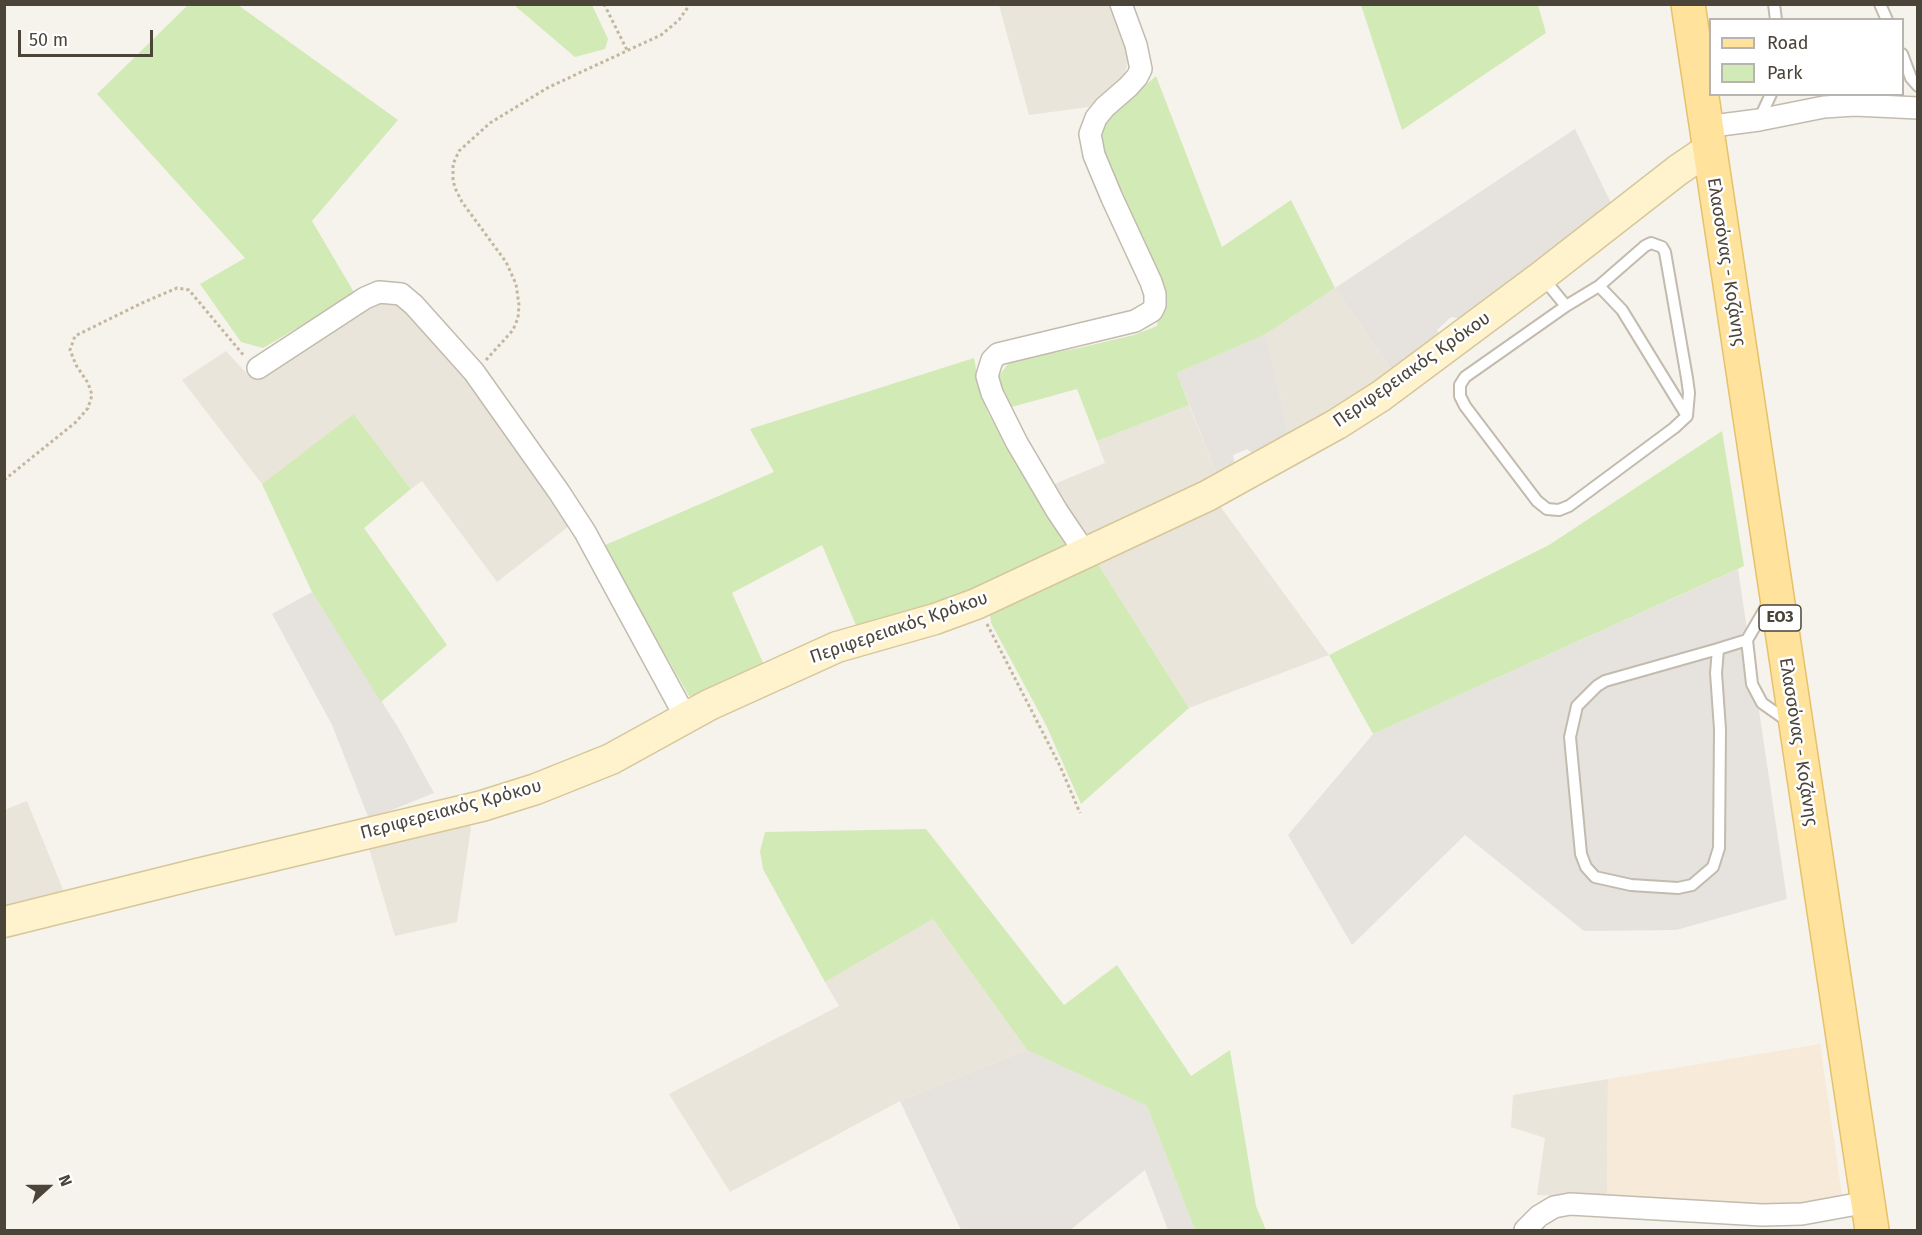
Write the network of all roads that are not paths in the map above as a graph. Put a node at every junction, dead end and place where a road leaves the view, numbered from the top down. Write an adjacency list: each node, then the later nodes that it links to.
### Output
1 (1121, 4): 16 (street)
2 (1688, 4): 10 (main road, Ελασσόνας - Κοζάνης / ΕΟ3)
3 (1880, 4): 4 (lane)
4 (1886, 18)
5 (1904, 59): 6 (lane)
6 (1917, 86)
7 (1770, 96): 9 (lane)
8 (1917, 108): 9 (street)
9 (1759, 120): 10 (street)
10 (1707, 138): 11 (street, Περιφερειακός Κρόκου); 17 (main road, Ελασσόνας - Κοζάνης / ΕΟ3)
11 (1542, 276): 13 (lane); 16 (street, Περιφερειακός Κρόκου)
12 (1599, 286): 13 (lane); 15 (lane); 15 (lane)
13 (1566, 306): 15 (lane)
14 (258, 368): 20 (street)
15 (1687, 416)
16 (1086, 554): 20 (street, Περιφερειακός Κρόκου)
17 (1776, 591): 18 (lane); 21 (main road, Ελασσόνας - Κοζάνης / ΕΟ3)
18 (1747, 640): 19 (lane); 21 (lane)
19 (1718, 649): 19 (lane)
20 (686, 718): 22 (street, Περιφερειακός Κρόκου)
21 (1795, 726): 23 (main road, Ελασσόνας - Κοζάνης / ΕΟ3)
22 (4, 922)
23 (1870, 1216): 24 (street)
24 (1525, 1230)

